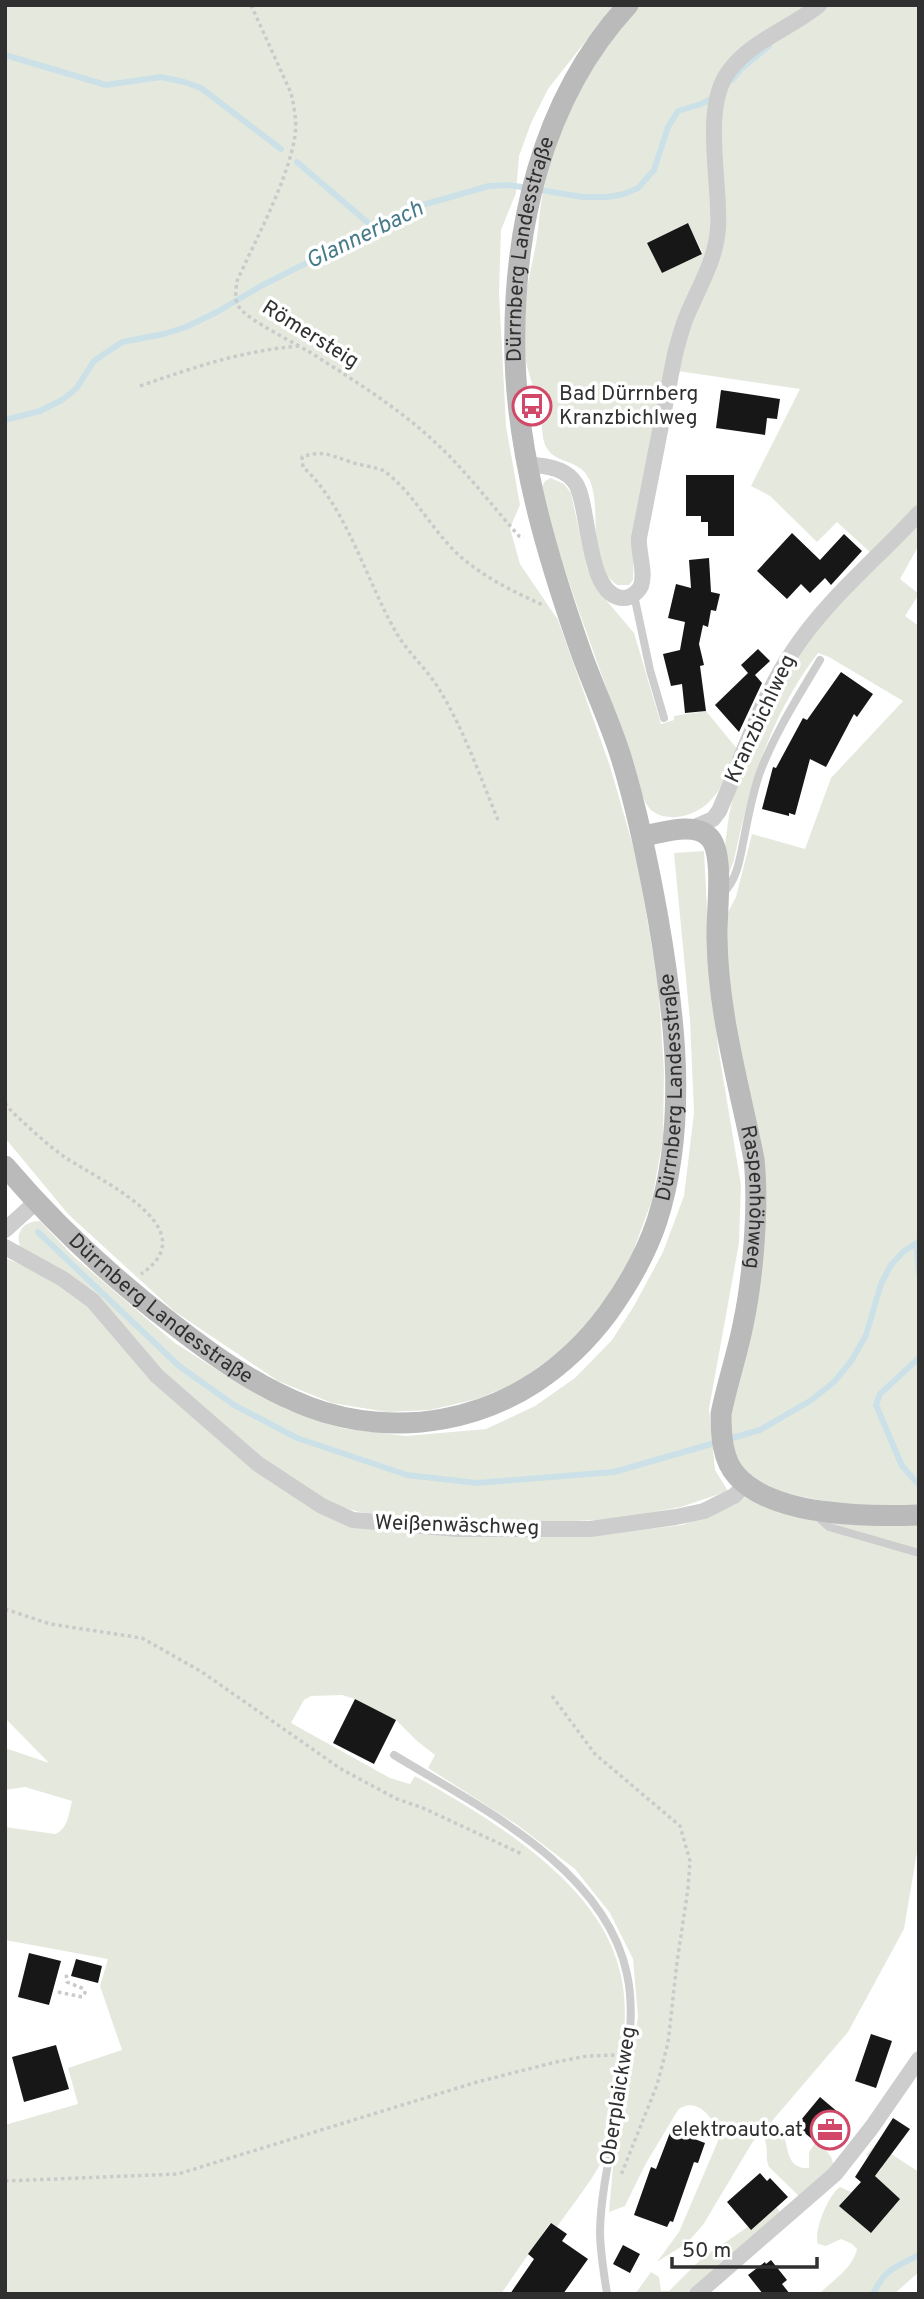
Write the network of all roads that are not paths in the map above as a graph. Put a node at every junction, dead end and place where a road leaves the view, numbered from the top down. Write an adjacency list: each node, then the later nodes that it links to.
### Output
1 (628, 5): 3 (main road, Dürrnberg Landesstraße)
2 (819, 5): 5 (street)
3 (528, 465): 5 (street); 10 (main road, Dürrnberg Landesstraße)
4 (919, 513): 8 (street, Kranzbichlweg)
5 (634, 594): 7 (lane)
6 (820, 660): 12 (lane)
7 (664, 718)
8 (723, 803): 9 (street, Kranzbichlweg); 11 (street)
9 (691, 829): 10 (main road); 11 (main road)
10 (643, 836): 14 (main road, Dürrnberg Landesstraße)
11 (717, 853): 12 (main road, Raspenhöhweg)
12 (717, 896): 17 (main road, Raspenhöhweg)
13 (5, 1166): 14 (main road, Dürrnberg Landesstraße)
14 (36, 1202): 15 (street)
15 (5, 1230)
16 (5, 1247): 17 (street, Weißenwäschweg)
17 (746, 1484): 18 (main road, Raspenhöhweg)
18 (820, 1511): 19 (main road, Raspenhöhweg); 20 (lane)
19 (919, 1515)
20 (919, 1553)
21 (394, 1755): 23 (lane, Oberplaickweg)
22 (919, 2059): 24 (street)
23 (607, 2294)
24 (697, 2294)

